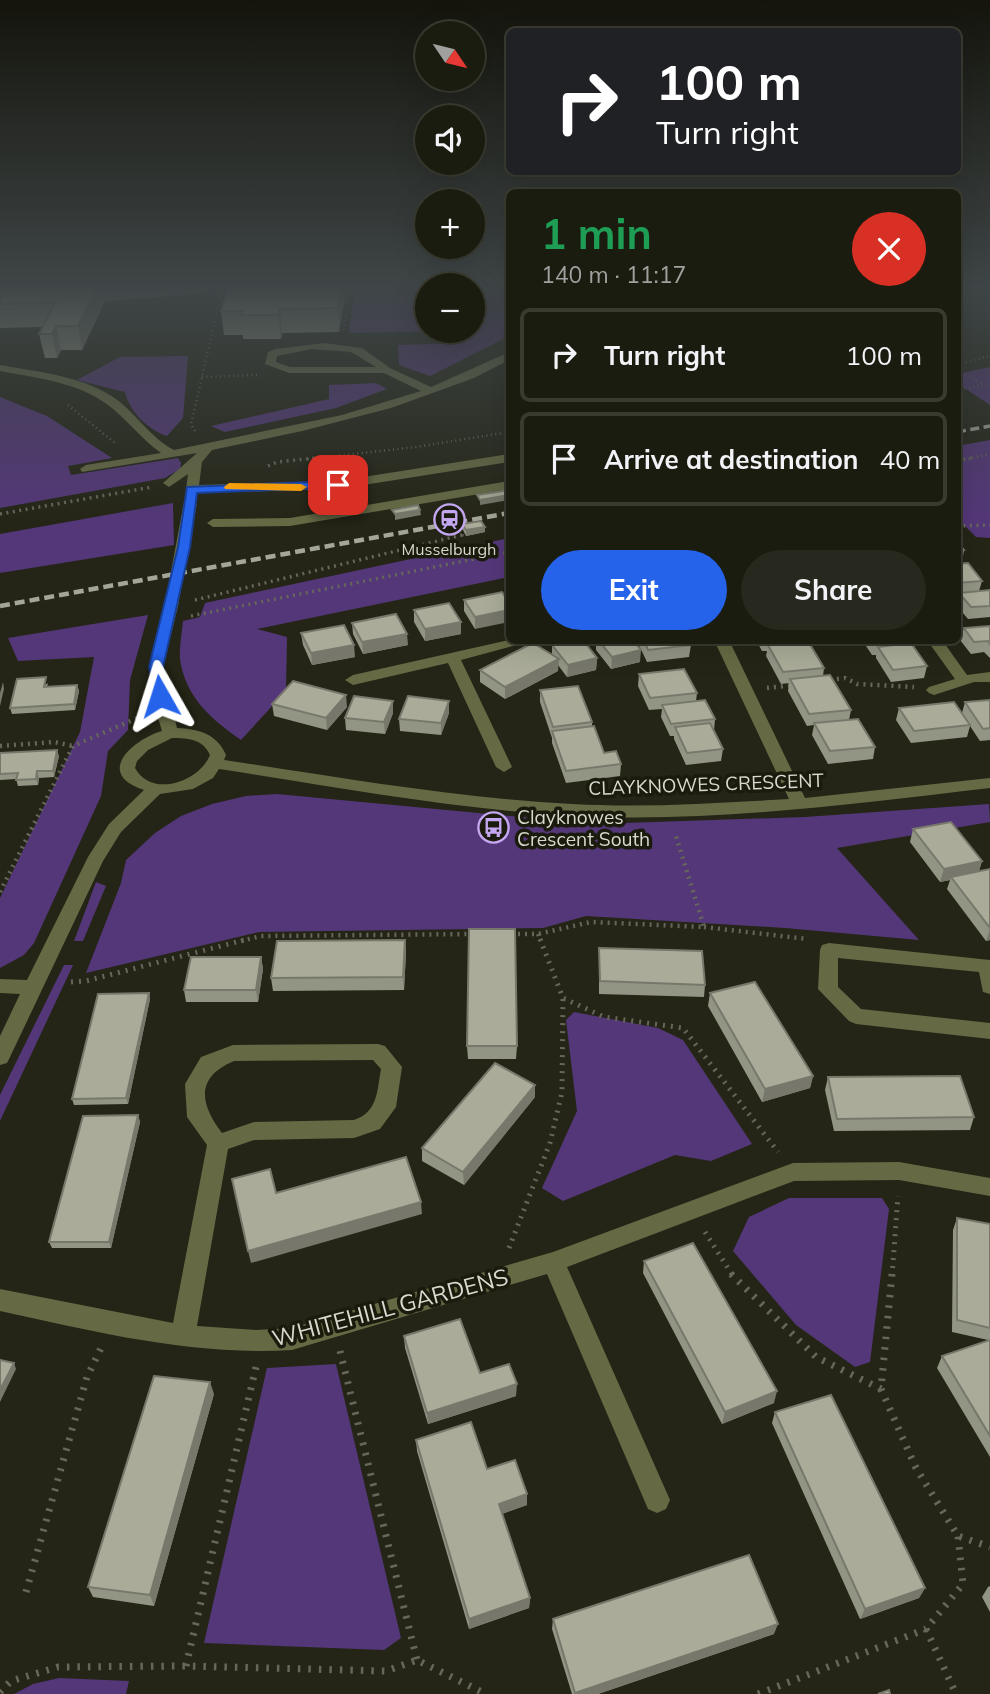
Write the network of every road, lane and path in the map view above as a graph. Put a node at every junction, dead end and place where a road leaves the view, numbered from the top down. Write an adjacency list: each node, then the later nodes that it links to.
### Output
1 (205, 365): 14 (path)
2 (273, 365): 6 (street)
3 (381, 365): 6 (street)
4 (488, 365): 10 (street)
5 (0, 368): 13 (street)
6 (386, 370): 10 (street)
7 (961, 370): 8 (path)
8 (988, 385): 9 (path)
9 (961, 389)
10 (429, 391): 14 (street)
11 (59, 401): 13 (path)
12 (506, 432): 20 (path)
13 (157, 444): 15 (street)
14 (208, 447): 15 (street); 19 (street)
15 (173, 454): 21 (street)
16 (990, 454): 18 (path)
17 (506, 458): 24 (street)
18 (961, 460)
19 (196, 462): 22 (street); 24 (street)
20 (267, 467)
21 (86, 469)
22 (169, 483): 25 (path)
23 (506, 486): 26 (street)
24 (191, 489): 44 (street, bridge)
25 (0, 514)
26 (213, 523)
27 (990, 525): 28 (path)
28 (961, 526)
29 (460, 531): 31 (path)
30 (506, 553): 32 (path)
31 (191, 601)
32 (188, 609)
33 (511, 644): 36 (street)
34 (723, 644): 43 (street)
35 (937, 644): 40 (street)
36 (453, 658): 38 (street); 49 (street)
37 (990, 677): 40 (street)
38 (353, 680)
39 (820, 681): 42 (path)
40 (964, 681): 42 (street)
41 (795, 684): 43 (path)
42 (934, 690)
43 (746, 691): 52 (street)
44 (163, 708): 45 (street); 47 (path)
45 (171, 733): 48 (street); 51 (street)
46 (0, 746): 47 (path)
47 (73, 746): 54 (path)
48 (216, 764): 51 (street); 53 (street, CLAYKNOWES CRESCENT)
49 (504, 767)
50 (990, 783): 52 (street, CLAYKNOWES CRESCENT)
51 (156, 788): 63 (street)
52 (800, 804): 53 (street, CLAYKNOWES CRESCENT)
53 (669, 811): 55 (path)
54 (0, 892)
55 (704, 927): 58 (path); 59 (path)
56 (483, 934): 60 (path)
57 (497, 934): 58 (path)
58 (538, 934): 64 (path)
59 (829, 950): 62 (street); 65 (street)
60 (71, 982)
61 (0, 986): 63 (street)
62 (990, 987)
63 (35, 988): 66 (street)
64 (563, 999): 69 (path); 73 (path)
65 (990, 1031)
66 (0, 1056)
67 (218, 1143): 67 (street); 77 (street)
68 (899, 1171): 69 (street, WHITEHILL GARDENS); 70 (street, WHITEHILL GARDENS); 79 (path)
69 (793, 1172): 71 (street, WHITEHILL GARDENS)
70 (990, 1187)
71 (692, 1210): 72 (street, WHITEHILL GARDENS); 79 (path)
72 (553, 1262): 73 (street, WHITEHILL GARDENS); 80 (street)
73 (496, 1278): 76 (street, WHITEHILL GARDENS)
74 (0, 1300): 75 (street, WHITEHILL GARDENS)
75 (114, 1322): 77 (street, WHITEHILL GARDENS); 83 (path)
76 (334, 1327): 78 (street, WHITEHILL GARDENS); 85 (path)
77 (183, 1336): 78 (street, WHITEHILL GARDENS)
78 (261, 1342): 86 (path)
79 (881, 1389): 81 (path)
80 (657, 1500)
81 (958, 1536): 82 (path); 84 (path)
82 (990, 1547)
83 (26, 1592)
84 (926, 1629): 87 (path); 91 (path)
85 (417, 1660): 86 (path); 89 (path)
86 (186, 1666): 88 (path)
87 (774, 1691): 90 (path)
88 (0, 1692)
89 (486, 1694)
90 (758, 1694)
91 (956, 1694)

